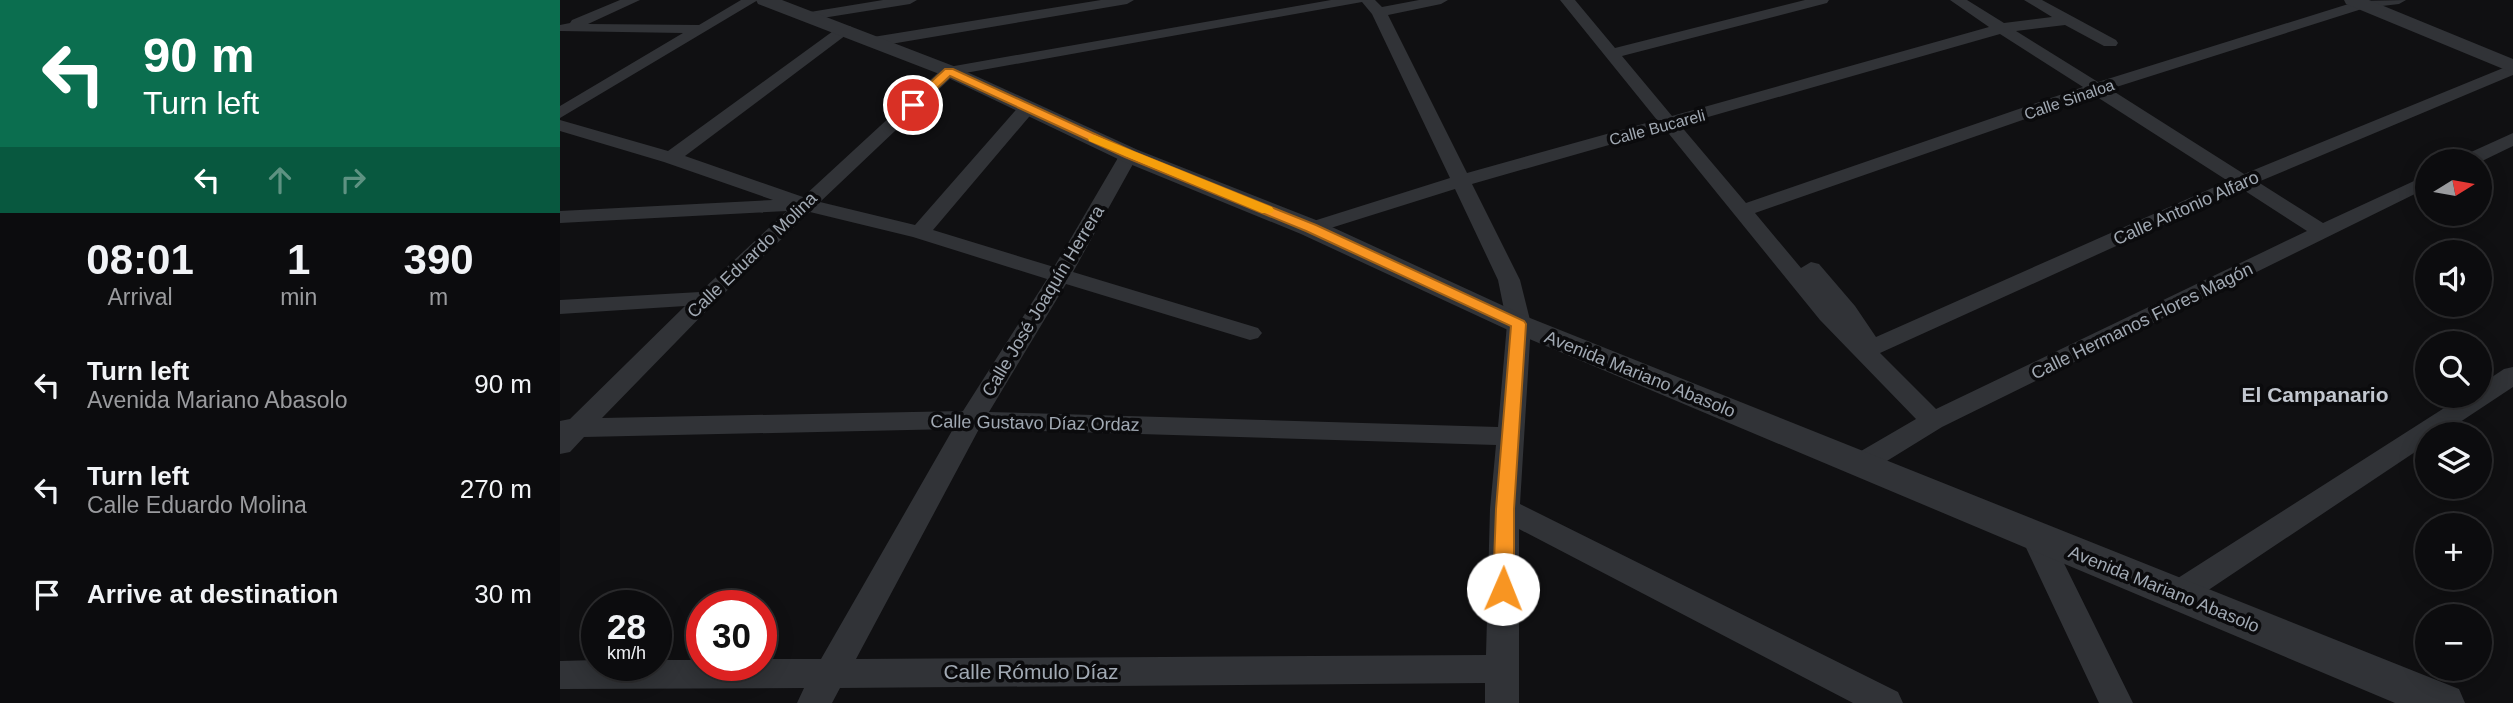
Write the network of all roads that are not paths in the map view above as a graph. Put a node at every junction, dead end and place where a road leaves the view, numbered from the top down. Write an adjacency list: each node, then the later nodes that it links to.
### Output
1 (633, 0): 19 (street)
2 (751, 0): 20 (street)
3 (765, 0): 16 (street, Avenida Mariano Abasolo)
4 (910, 0): 16 (street)
5 (1127, 0): 22 (street)
6 (1356, 0): 26 (street)
7 (1441, 0): 15 (street)
8 (1567, 0): 24 (street)
9 (1581, 0): 24 (street)
10 (1822, 0): 24 (street)
11 (1957, 0): 18 (street)
12 (2031, 0): 17 (street)
13 (2399, 0): 14 (street, Calle Sinaloa)
14 (2358, 2): 25 (street); 27 (street, Calle Sinaloa)
15 (1373, 6): 36 (street)
16 (810, 16): 21 (street, Avenida Mariano Abasolo)
17 (2068, 20): 18 (street, Calle Bucareli); 23 (street)
18 (2003, 28): 27 (street); 30 (street, Calle Bucareli)
19 (563, 29): 20 (street)
20 (699, 29): 29 (street)
21 (845, 29): 22 (street, Avenida Mariano Abasolo); 35 (street)
22 (873, 42): 26 (street, Avenida Mariano Abasolo)
23 (2110, 43)
24 (1617, 52): 30 (street)
25 (2513, 68): 37 (street, Calle Antonio Alfaro)
26 (949, 71): 28 (street, Avenida Mariano Abasolo); 39 (street, Calle Eduardo Molina)
27 (2096, 88): 37 (street); 40 (street, Calle Sinaloa)
28 (1028, 107): 34 (street, Avenida Mariano Abasolo); 43 (street)
29 (560, 114)
30 (1677, 122): 36 (street, Calle Bucareli); 40 (street)
31 (560, 125): 35 (street)
32 (2513, 139): 33 (street)
33 (2492, 149)
34 (1129, 155): 42 (street, Avenida Mariano Abasolo); 45 (street, Calle José Joaquín Herrera)
35 (671, 158): 39 (street)
36 (1462, 181): 42 (street, Calle Bucareli); 48 (street)
37 (2242, 182): 44 (street); 50 (street, Calle Antonio Alfaro)
38 (2415, 187): 44 (street, Calle Hermanos Flores Magón)
39 (804, 204): 41 (street); 43 (street); 46 (street, Calle Eduardo Molina)
40 (1750, 209): 50 (street)
41 (560, 217)
42 (1311, 228): 48 (street, Avenida Mariano Abasolo)
43 (920, 233): 45 (street)
44 (2324, 233): 53 (street, Calle Hermanos Flores Magón)
45 (1061, 274): 49 (street); 52 (street, Calle José Joaquín Herrera)
46 (706, 298): 47 (street); 54 (street, Calle Eduardo Molina)
47 (560, 307)
48 (1519, 324): 55 (street); 56 (street, Avenida Mariano Abasolo)
49 (1250, 333)
50 (1868, 350): 53 (street)
51 (2513, 375): 59 (street)
52 (971, 420): 54 (street, Calle Gustavo Díaz Ordaz); 55 (street, Calle Gustavo Díaz Ordaz); 61 (street, Calle José Joaquín Herrera)
53 (1933, 421): 56 (street, Calle Hermanos Flores Magón)
54 (565, 434)
55 (1511, 436): 57 (street)
56 (1859, 465): 58 (street, Avenida Mariano Abasolo)
57 (1505, 509): 60 (street); 65 (street)
58 (2036, 537): 59 (street, Avenida Mariano Abasolo); 66 (street)
59 (2178, 594): 67 (street, Avenida Mariano Abasolo)
60 (1502, 668): 61 (street, Calle Rómulo Díaz); 64 (street)
61 (832, 674): 62 (street, Calle Rómulo Díaz); 63 (street, Calle José Joaquín Herrera)
62 (560, 675)
63 (814, 703)
64 (1502, 703)
65 (1886, 703)
66 (2116, 703)
67 (2442, 703)

